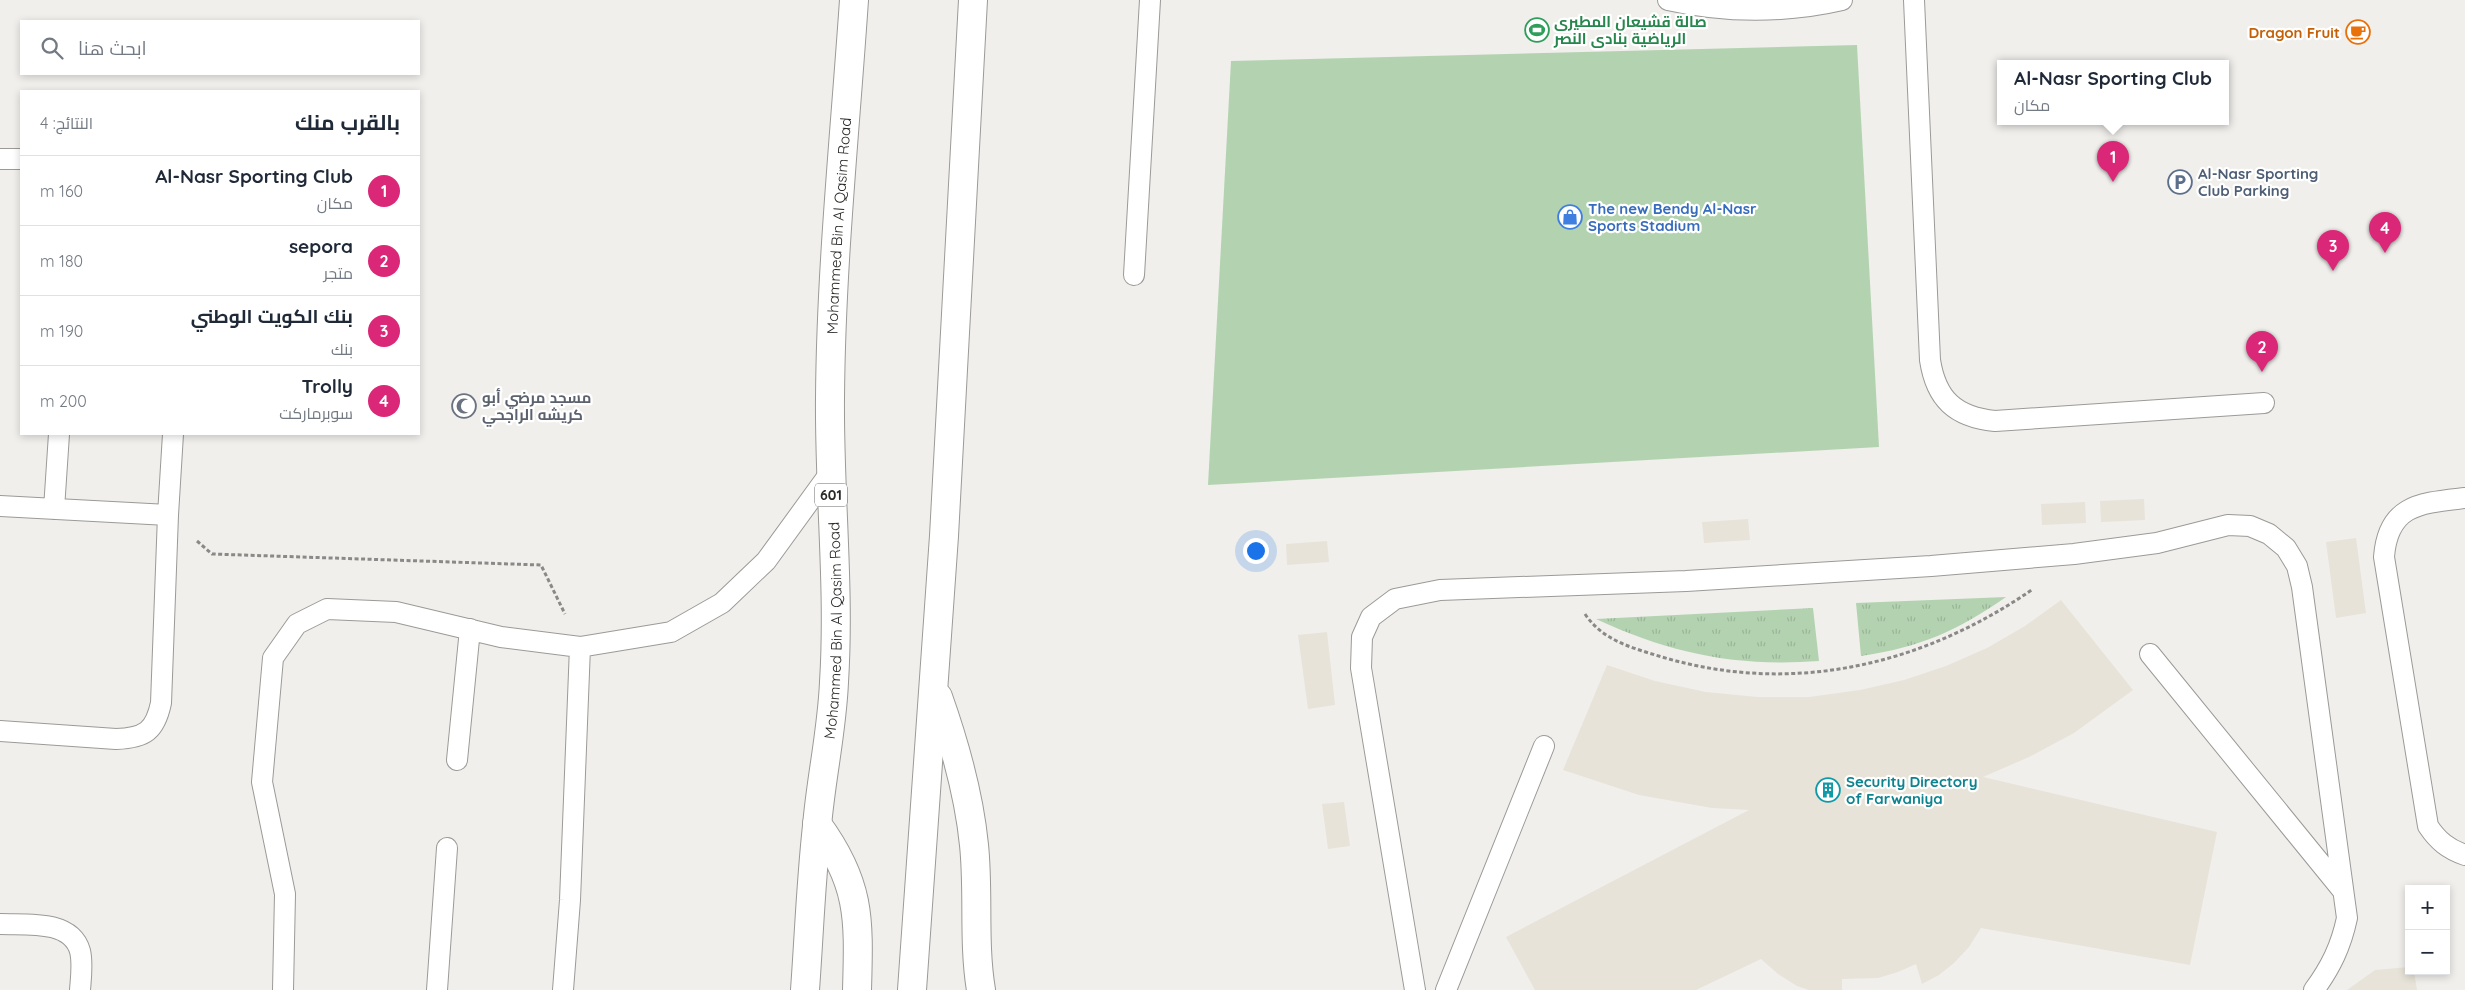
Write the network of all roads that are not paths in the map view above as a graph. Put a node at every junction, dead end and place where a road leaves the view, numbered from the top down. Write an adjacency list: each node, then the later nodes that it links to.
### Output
1 (854, 0): 13 (main road, Mohammed Bin Al Qasim Road / 601)
2 (973, 0): 21 (main road)
3 (1150, 0): 9 (lane)
4 (1668, 0): 5 (lane)
5 (1842, 0)
6 (1914, 0): 10 (lane)
7 (0, 159): 8 (lane)
8 (20, 159)
9 (1134, 275)
10 (2264, 403)
11 (59, 435): 16 (lane)
12 (173, 435): 17 (lane)
13 (830, 473): 19 (lane); 25 (main road, Mohammed Bin Al Qasim Road / 601)
14 (2465, 498): 27 (lane)
15 (0, 506): 16 (lane)
16 (54, 509): 17 (lane)
17 (168, 516): 22 (lane)
18 (470, 630): 19 (lane); 24 (lane); 31 (lane)
19 (580, 647): 33 (lane)
20 (2150, 654): 28 (lane)
21 (934, 685): 36 (main road); 37 (main road)
22 (0, 731)
23 (1544, 746): 39 (lane)
24 (457, 760)
25 (817, 824): 34 (main road, Mohammed Bin Al Qasim Road / 601); 35 (main road)
26 (447, 848): 32 (lane)
27 (2465, 855)
28 (2343, 891): 38 (lane); 40 (lane)
29 (0, 924): 30 (lane)
30 (80, 990)
31 (283, 990)
32 (437, 990)
33 (562, 990)
34 (805, 990)
35 (857, 990)
36 (912, 990)
37 (982, 990)
38 (1415, 990)
39 (1446, 990)
40 (2314, 990)

